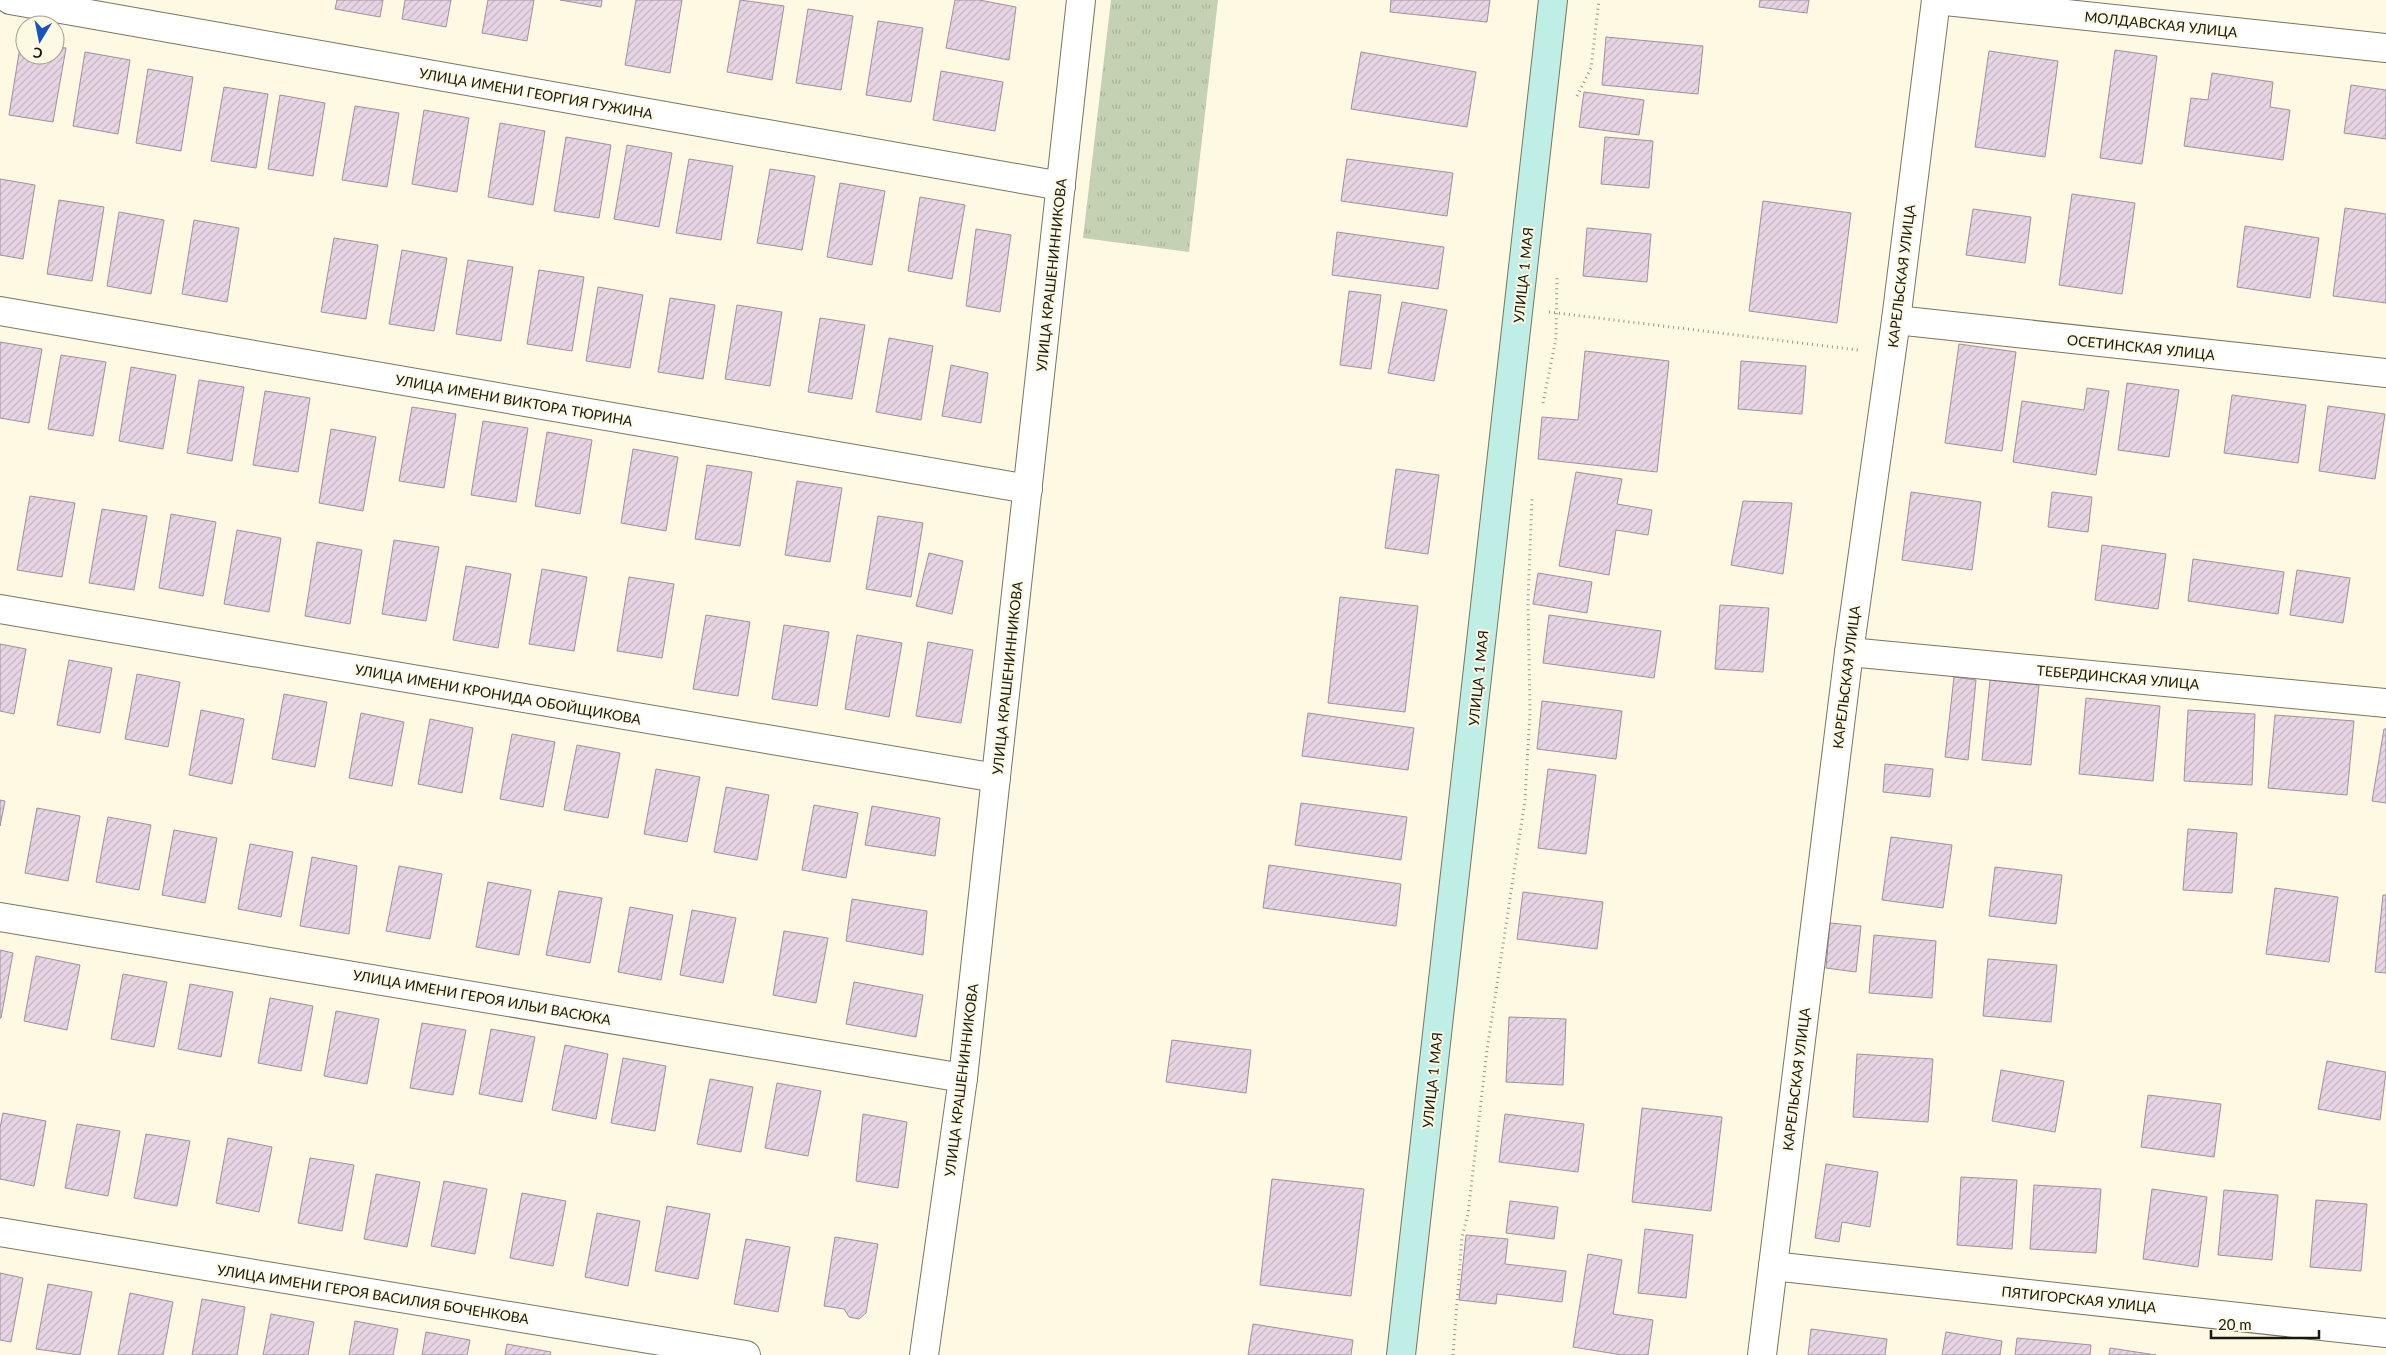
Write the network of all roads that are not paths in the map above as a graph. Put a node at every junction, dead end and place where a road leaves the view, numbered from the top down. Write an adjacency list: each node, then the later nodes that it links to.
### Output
1 (10, 0): 6 (street, УЛИЦА ИМЕНИ ГЕОРГИЯ ГУЖИНА)
2 (1081, 0): 6 (street, УЛИЦА КРАШЕНИННИКОВА)
3 (1553, 0): 22 (street, УЛИЦА 1 МАЯ)
4 (1936, 0): 5 (street, МОЛДАВСКАЯ УЛИЦА); 8 (street, КАРЕЛЬСКАЯ УЛИЦА)
5 (2386, 48)
6 (1061, 186): 10 (street, УЛИЦА КРАШЕНИННИКОВА)
7 (0, 311): 10 (street, УЛИЦА ИМЕНИ ВИКТОРА ТЮРИНА)
8 (1896, 320): 9 (street, ОСЕТИНСКАЯ УЛИЦА); 12 (street, КАРЕЛЬСКАЯ УЛИЦА)
9 (2386, 373)
10 (1028, 489): 14 (street, УЛИЦА КРАШЕНИННИКОВА)
11 (0, 609): 14 (street, УЛИЦА ИМЕНИ КРОНИДА ОБОЙЩИКОВА)
12 (1849, 652): 13 (street, ТЕБЕРДИНСКАЯ УЛИЦА); 18 (street, КАРЕЛЬСКАЯ УЛИЦА)
13 (2386, 703)
14 (996, 778): 16 (street, УЛИЦА КРАШЕНИННИКОВА)
15 (0, 916): 16 (street, УЛИЦА ИМЕНИ ГЕРОЯ ИЛЬИ ВАСЮКА)
16 (963, 1078): 21 (street, УЛИЦА КРАШЕНИННИКОВА)
17 (0, 1232): 20 (street, УЛИЦА ИМЕНИ ГЕРОЯ ВАСИЛИЯ БОЧЕНКОВА)
18 (1773, 1266): 19 (street, ПЯТИГОРСКАЯ УЛИЦА); 23 (street, КАРЕЛЬСКАЯ УЛИЦА)
19 (2386, 1333)
20 (746, 1355)
21 (924, 1355)
22 (1401, 1355)
23 (1762, 1355)

